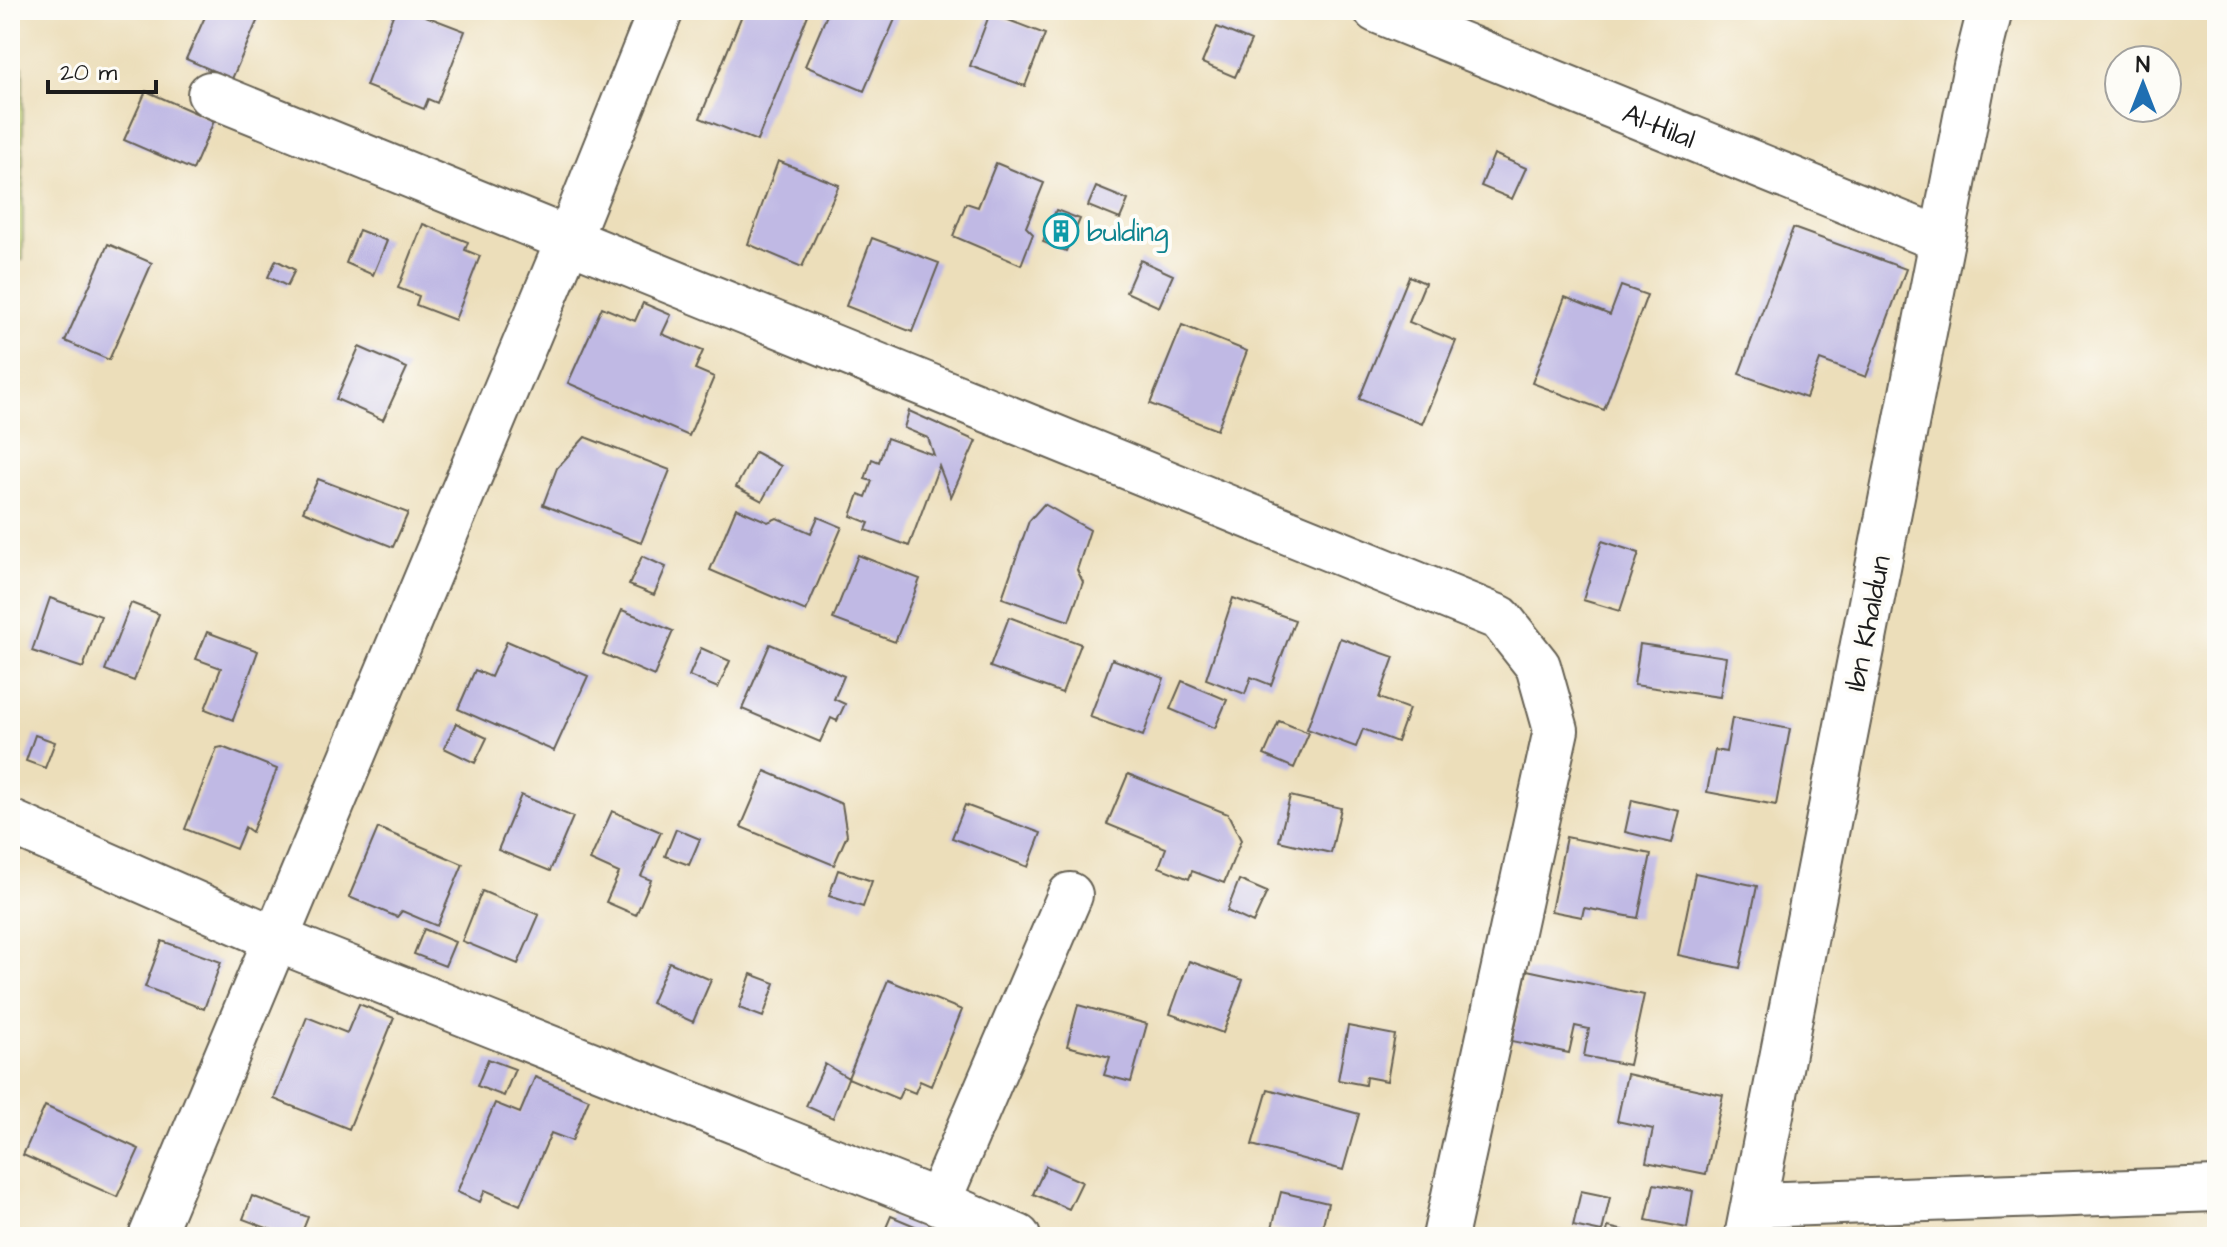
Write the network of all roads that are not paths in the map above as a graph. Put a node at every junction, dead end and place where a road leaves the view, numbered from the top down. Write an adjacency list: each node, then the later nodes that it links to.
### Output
1 (661, 10): 6 (street)
2 (1376, 10): 5 (street, Al-Hilal)
3 (1990, 10): 5 (street, Ibn Khaldun)
4 (210, 94): 6 (street)
5 (1942, 240): 12 (street, Ibn Khaldun)
6 (568, 241): 9 (street); 15 (street)
7 (10, 822): 9 (street)
8 (1070, 895): 11 (street)
9 (276, 939): 11 (street); 13 (street)
10 (2217, 1189): 12 (street)
11 (938, 1202): 14 (street)
12 (1750, 1221)
13 (151, 1237)
14 (1018, 1237)
15 (1445, 1237)

